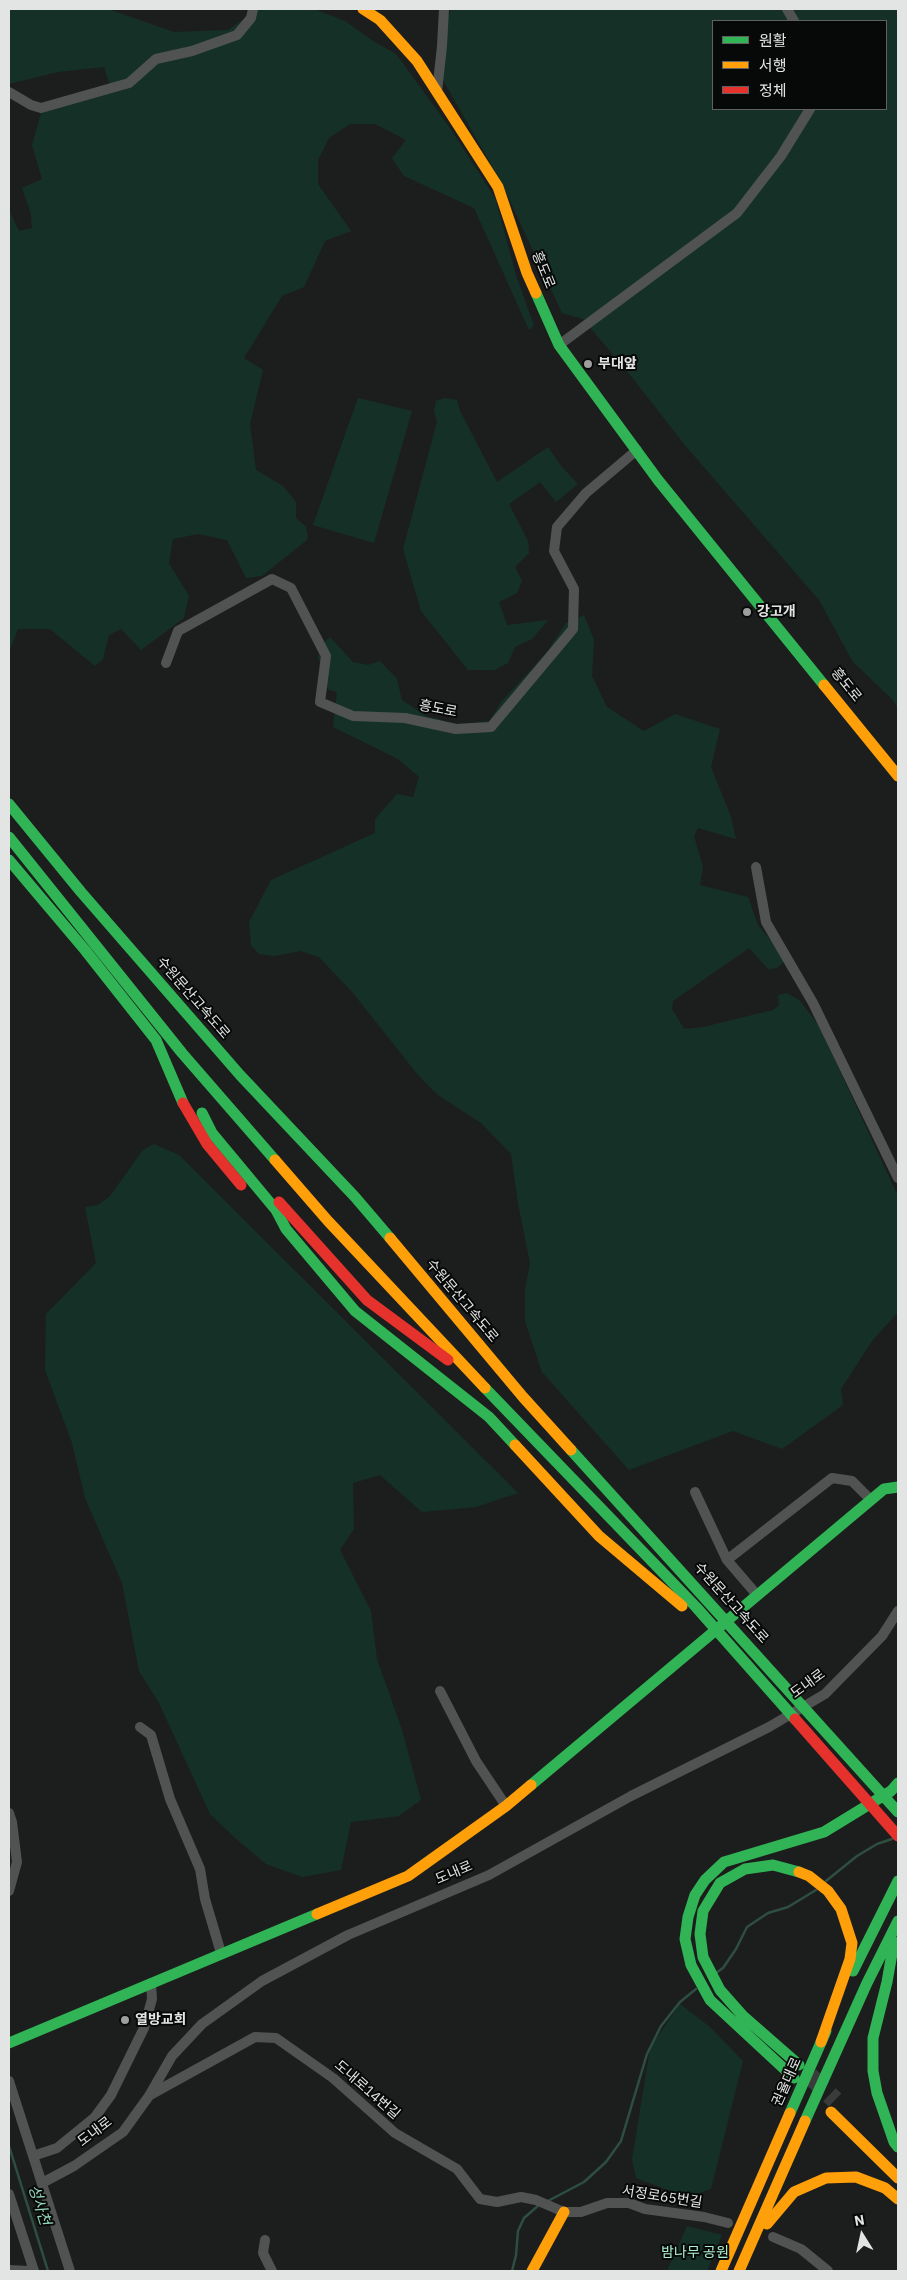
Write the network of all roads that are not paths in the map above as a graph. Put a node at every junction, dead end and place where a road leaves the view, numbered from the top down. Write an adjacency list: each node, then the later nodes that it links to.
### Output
1 (253, 9): 6 (street)
2 (363, 9): 7 (main road, 흥도로)
3 (444, 9): 7 (street)
4 (787, 9): 5 (street)
5 (793, 20)
6 (9, 92)
7 (437, 92): 9 (main road, 흥도로)
8 (809, 110): 9 (street)
9 (559, 345): 10 (main road, 흥도로)
10 (637, 450): 11 (street, 흥도로); 12 (main road, 흥도로)
11 (166, 663)
12 (898, 776)
13 (11, 807): 31 (main road, 수원문산고속도로)
14 (9, 837): 19 (main road, 수원문산고속도로)
15 (9, 860): 18 (main road)
16 (756, 866): 17 (street)
17 (898, 1178)
18 (286, 1229): 19 (main road); 25 (main road)
19 (495, 1399): 25 (main road, 수원문산고속도로)
20 (898, 1487): 22 (main road, 도내로)
21 (695, 1492): 23 (street)
22 (871, 1500): 23 (street); 24 (main road, 도내로)
23 (727, 1560): 24 (street)
24 (757, 1595): 30 (main road, 도내로)
25 (692, 1609): 33 (main road, 수원문산고속도로); 34 (main road)
26 (898, 1611): 45 (street, 도내로)
27 (440, 1691): 30 (street)
28 (140, 1727): 38 (street)
29 (898, 1783): 43 (main road)
30 (506, 1806): 38 (main road, 도내로)
31 (898, 1812)
32 (9, 1813): 36 (street)
33 (898, 1836)
34 (898, 1851)
35 (898, 1880): 40 (main road, 권율대로)
36 (9, 1891)
37 (897, 1923): 50 (main road); 61 (main road)
38 (221, 1953): 39 (main road, 도내로)
39 (151, 1982): 41 (main road, 도내로); 51 (street, 도내로)
40 (821, 2042): 42 (main road); 68 (main road, 권율대로)
41 (9, 2043)
42 (799, 2065)
43 (794, 2078)
44 (9, 2081): 51 (street)
45 (148, 2096): 54 (street, 도내로); 57 (street, 도내로14번길)
46 (835, 2100): 48 (main road)
47 (831, 2112): 53 (main road)
48 (849, 2113)
49 (884, 2147): 52 (main road)
50 (898, 2147)
51 (33, 2156): 54 (street)
52 (898, 2160)
53 (898, 2178)
54 (42, 2182): 65 (street)
55 (9, 2194): 64 (street)
56 (898, 2199): 61 (main road)
57 (564, 2212): 58 (street, 서정로65번길); 67 (main road)
58 (728, 2222)
59 (773, 2237): 69 (street)
60 (265, 2240): 66 (street)
61 (740, 2269)
62 (9, 2270): 63 (street)
63 (29, 2271)
64 (34, 2271)
65 (70, 2271)
66 (272, 2271)
67 (532, 2271)
68 (721, 2271)
69 (828, 2271)

